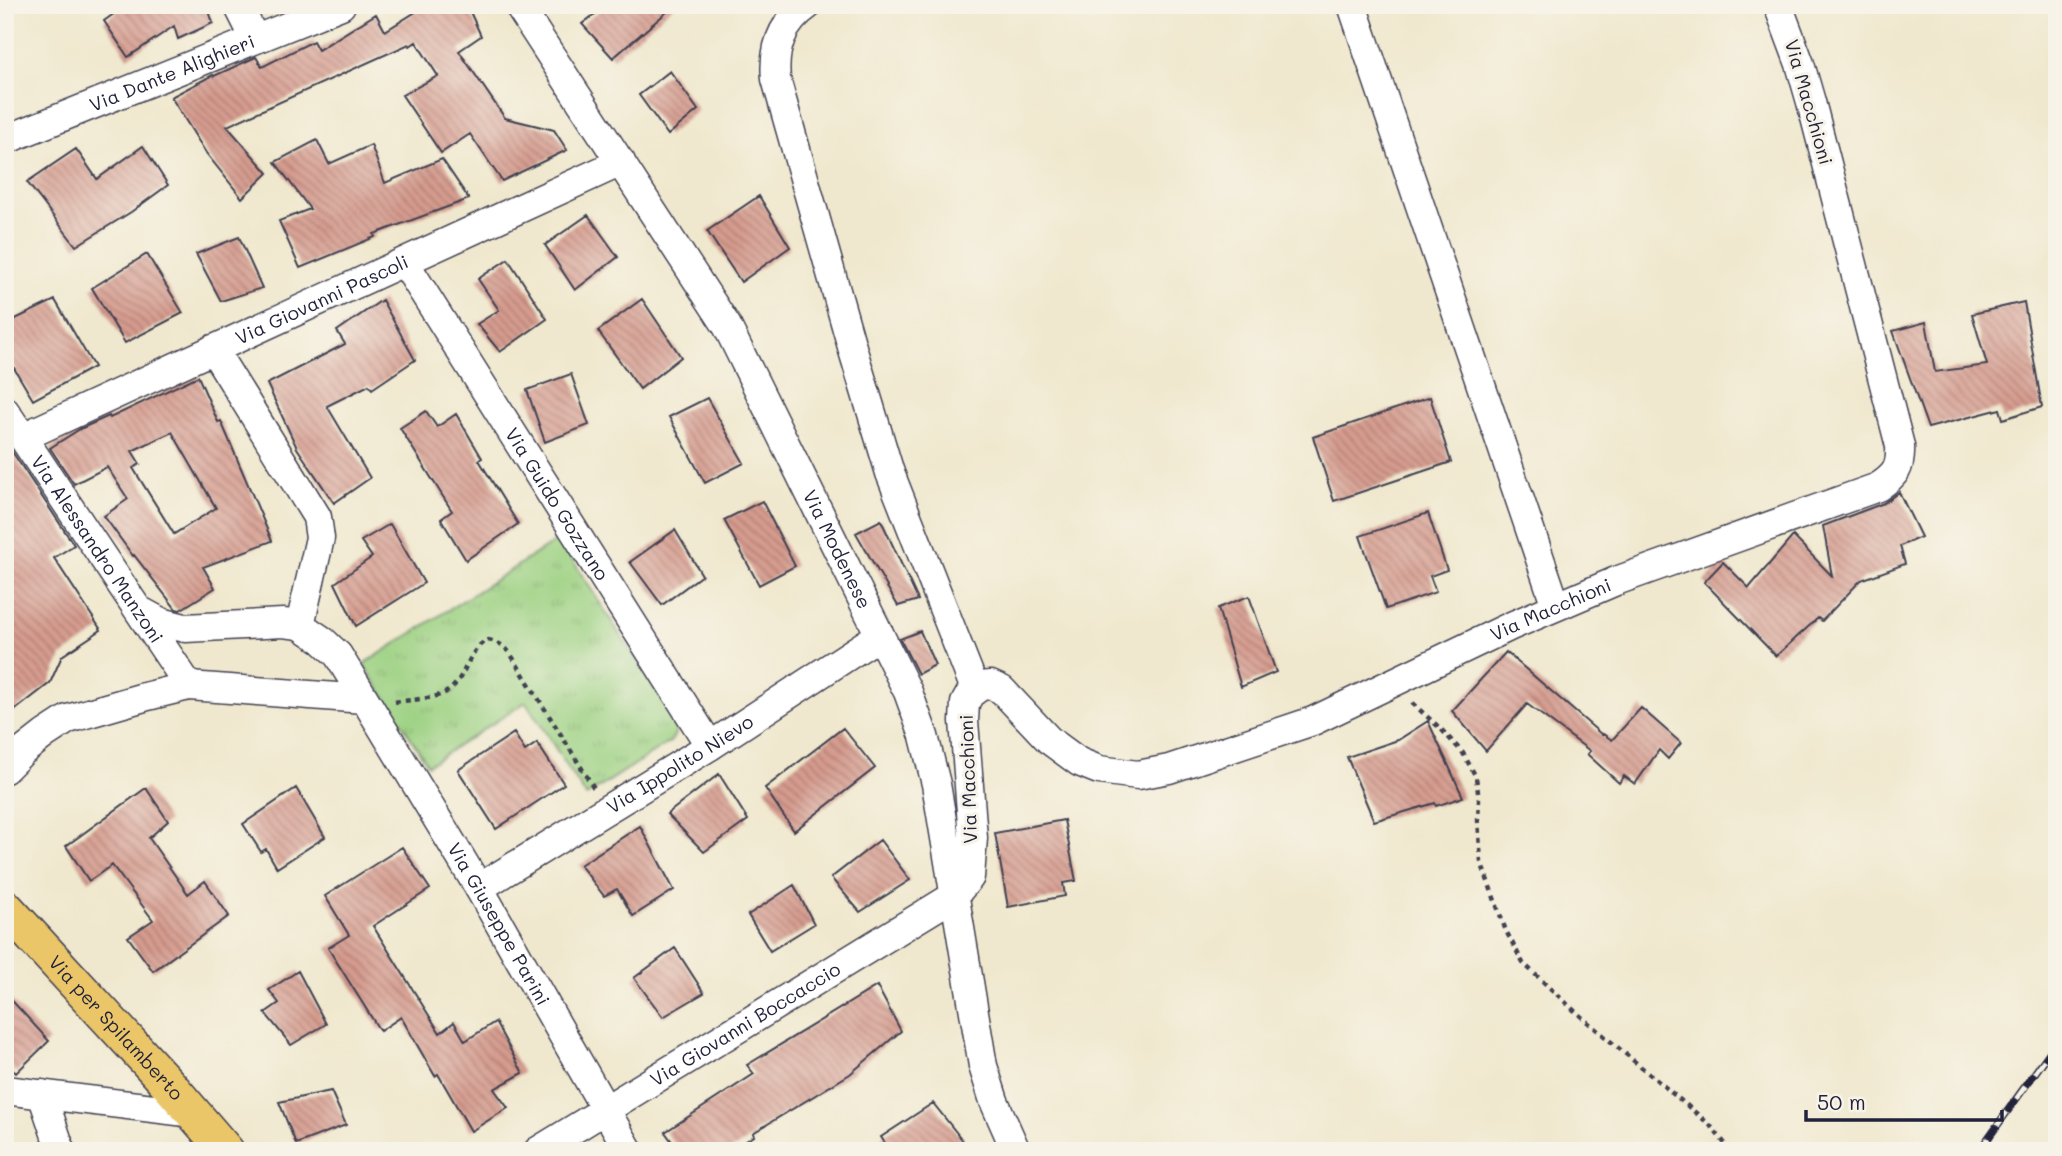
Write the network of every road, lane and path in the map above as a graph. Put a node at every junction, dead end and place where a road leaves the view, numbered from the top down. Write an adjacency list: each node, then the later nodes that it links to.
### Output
1 (237, 5): 7 (street)
2 (341, 5): 7 (street, Via Dante Alighieri)
3 (518, 5): 9 (street, Via Modenese)
4 (808, 5): 20 (street)
5 (1352, 5): 14 (street)
6 (1778, 5): 14 (street, Via Macchioni)
7 (255, 39): 8 (street, Via Dante Alighieri)
8 (5, 140)
9 (621, 162): 10 (street, Via Giovanni Pascoli); 17 (street, Via Modenese)
10 (405, 263): 11 (street, Via Giovanni Pascoli); 22 (street, Via Guido Gozzano)
11 (213, 349): 13 (street, Via Giovanni Pascoli); 16 (street)
12 (5, 411): 13 (street, Via Alessandro Manzoni)
13 (23, 437): 15 (street, Via Alessandro Manzoni)
14 (1556, 606): 18 (street, Via Macchioni)
15 (139, 610): 16 (street); 19 (street, Via Alessandro Manzoni)
16 (300, 625): 21 (street, Via Giuseppe Parini)
17 (880, 635): 22 (street, Via Ippolito Nievo); 26 (street, Via Modenese)
18 (1391, 684): 20 (street, Via Macchioni); 37 (path)
19 (189, 687): 21 (street); 23 (street)
20 (975, 689): 26 (street, Via Macchioni)
21 (364, 699): 24 (path); 25 (street, Via Giuseppe Parini)
22 (710, 746): 24 (street, Via Ippolito Nievo)
23 (5, 769)
24 (607, 810): 25 (street, Via Ippolito Nievo)
25 (479, 888): 30 (street, Via Giuseppe Parini)
26 (954, 896): 30 (street, Via Giovanni Boccaccio); 36 (street, Via Modenese)
27 (5, 907): 31 (main road, Via per Spilamberto)
28 (5, 1090): 29 (street)
29 (42, 1094): 31 (street); 32 (street)
30 (604, 1109): 34 (street, Via Giovanni Boccaccio); 35 (street, Via Giuseppe Parini)
31 (194, 1113): 33 (main road, Via per Spilamberto)
32 (61, 1151)
33 (226, 1151)
34 (538, 1151)
35 (629, 1151)
36 (1016, 1151)
37 (1731, 1151)

